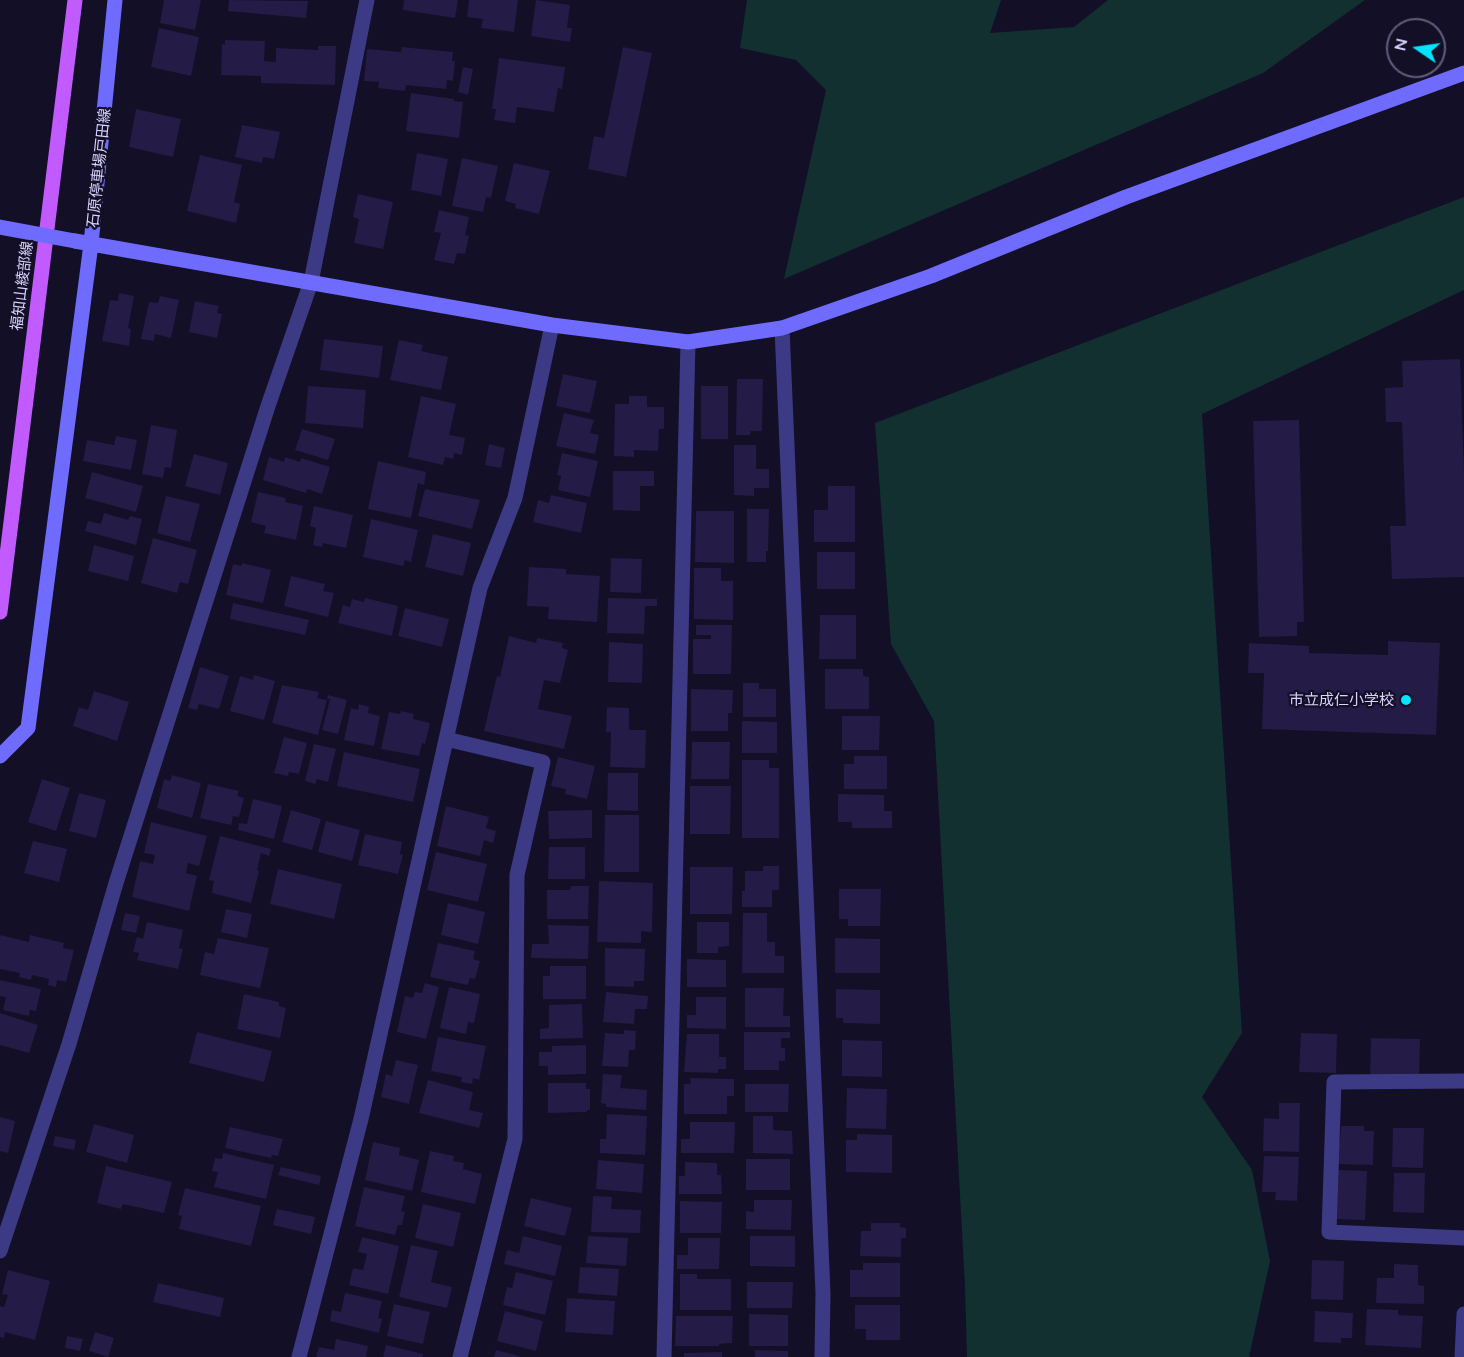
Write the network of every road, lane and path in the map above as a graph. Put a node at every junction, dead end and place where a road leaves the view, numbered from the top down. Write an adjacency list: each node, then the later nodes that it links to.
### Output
1 (75, 0): 11 (main road, 福知山綾部線)
2 (115, 0): 6 (street, 石原停車場戸田線)
3 (367, 0): 7 (street)
4 (1464, 73): 9 (street)
5 (0, 227): 6 (street, 石原停車場戸田線, bridge)
6 (92, 244): 7 (street); 13 (street)
7 (311, 282): 8 (street); 16 (street)
8 (552, 325): 10 (street); 12 (street)
9 (782, 328): 10 (street); 21 (street)
10 (688, 342): 20 (street)
11 (0, 612)
12 (446, 739): 18 (street); 19 (street)
13 (0, 756)
14 (1464, 1082): 15 (street)
15 (1464, 1238)
16 (0, 1251)
17 (1464, 1314): 22 (street)
18 (299, 1357)
19 (460, 1357)
20 (664, 1357)
21 (822, 1357)
22 (1462, 1357)

